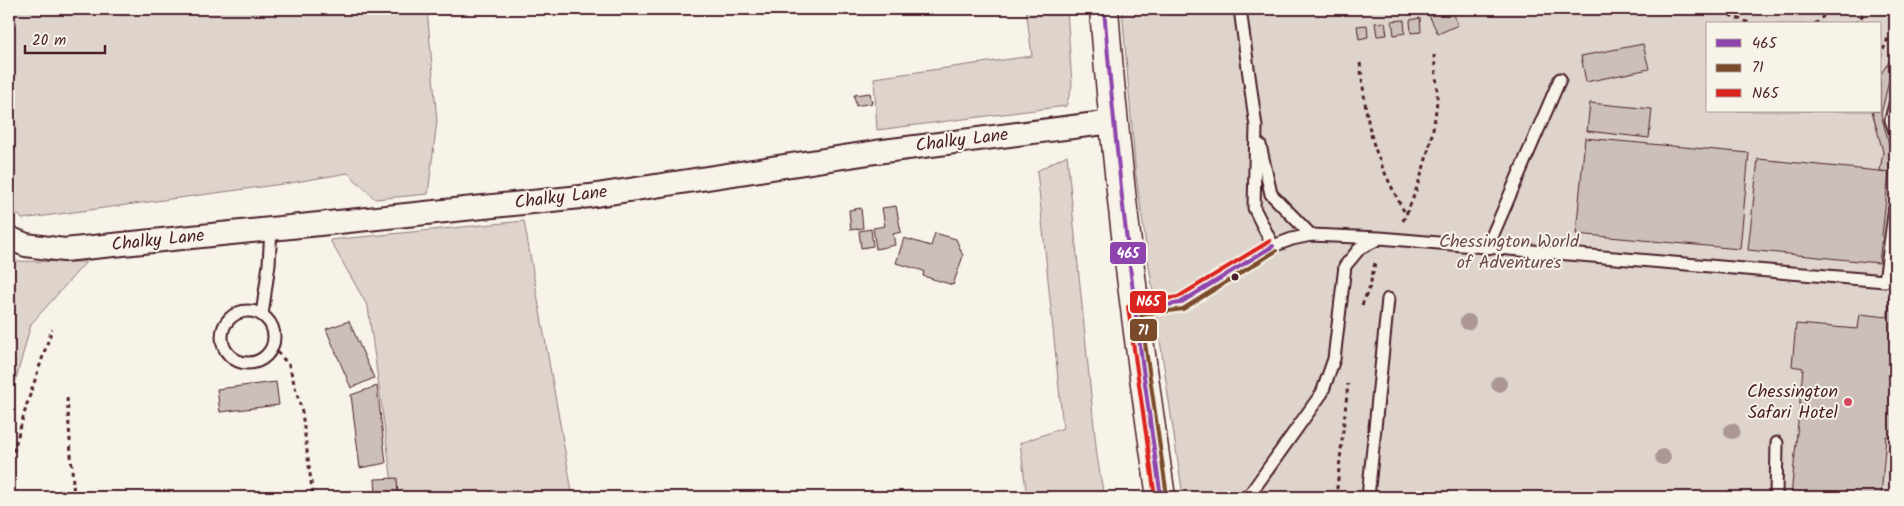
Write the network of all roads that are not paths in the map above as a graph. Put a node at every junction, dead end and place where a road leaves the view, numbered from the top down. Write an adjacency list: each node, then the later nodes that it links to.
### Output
1 (1104, 9): 5 (highway)
2 (1240, 9): 6 (lane)
3 (1560, 79): 14 (lane)
4 (1895, 104): 7 (lane)
5 (1112, 122): 9 (street, Chalky Lane); 16 (highway)
6 (1256, 127): 10 (lane); 13 (lane)
7 (1895, 131)
8 (1895, 207): 14 (lane)
9 (271, 229): 11 (street, Chalky Lane); 17 (lane)
10 (1311, 236): 12 (lane); 13 (lane)
11 (9, 238)
12 (1380, 238): 14 (lane); 20 (lane)
13 (1273, 246): 16 (lane)
14 (1487, 248)
15 (1388, 299): 21 (lane)
16 (1134, 310): 19 (highway)
17 (262, 315): 17 (lane)
18 (1777, 443): 22 (lane)
19 (1161, 497)
20 (1248, 497)
21 (1368, 497)
22 (1776, 497)

